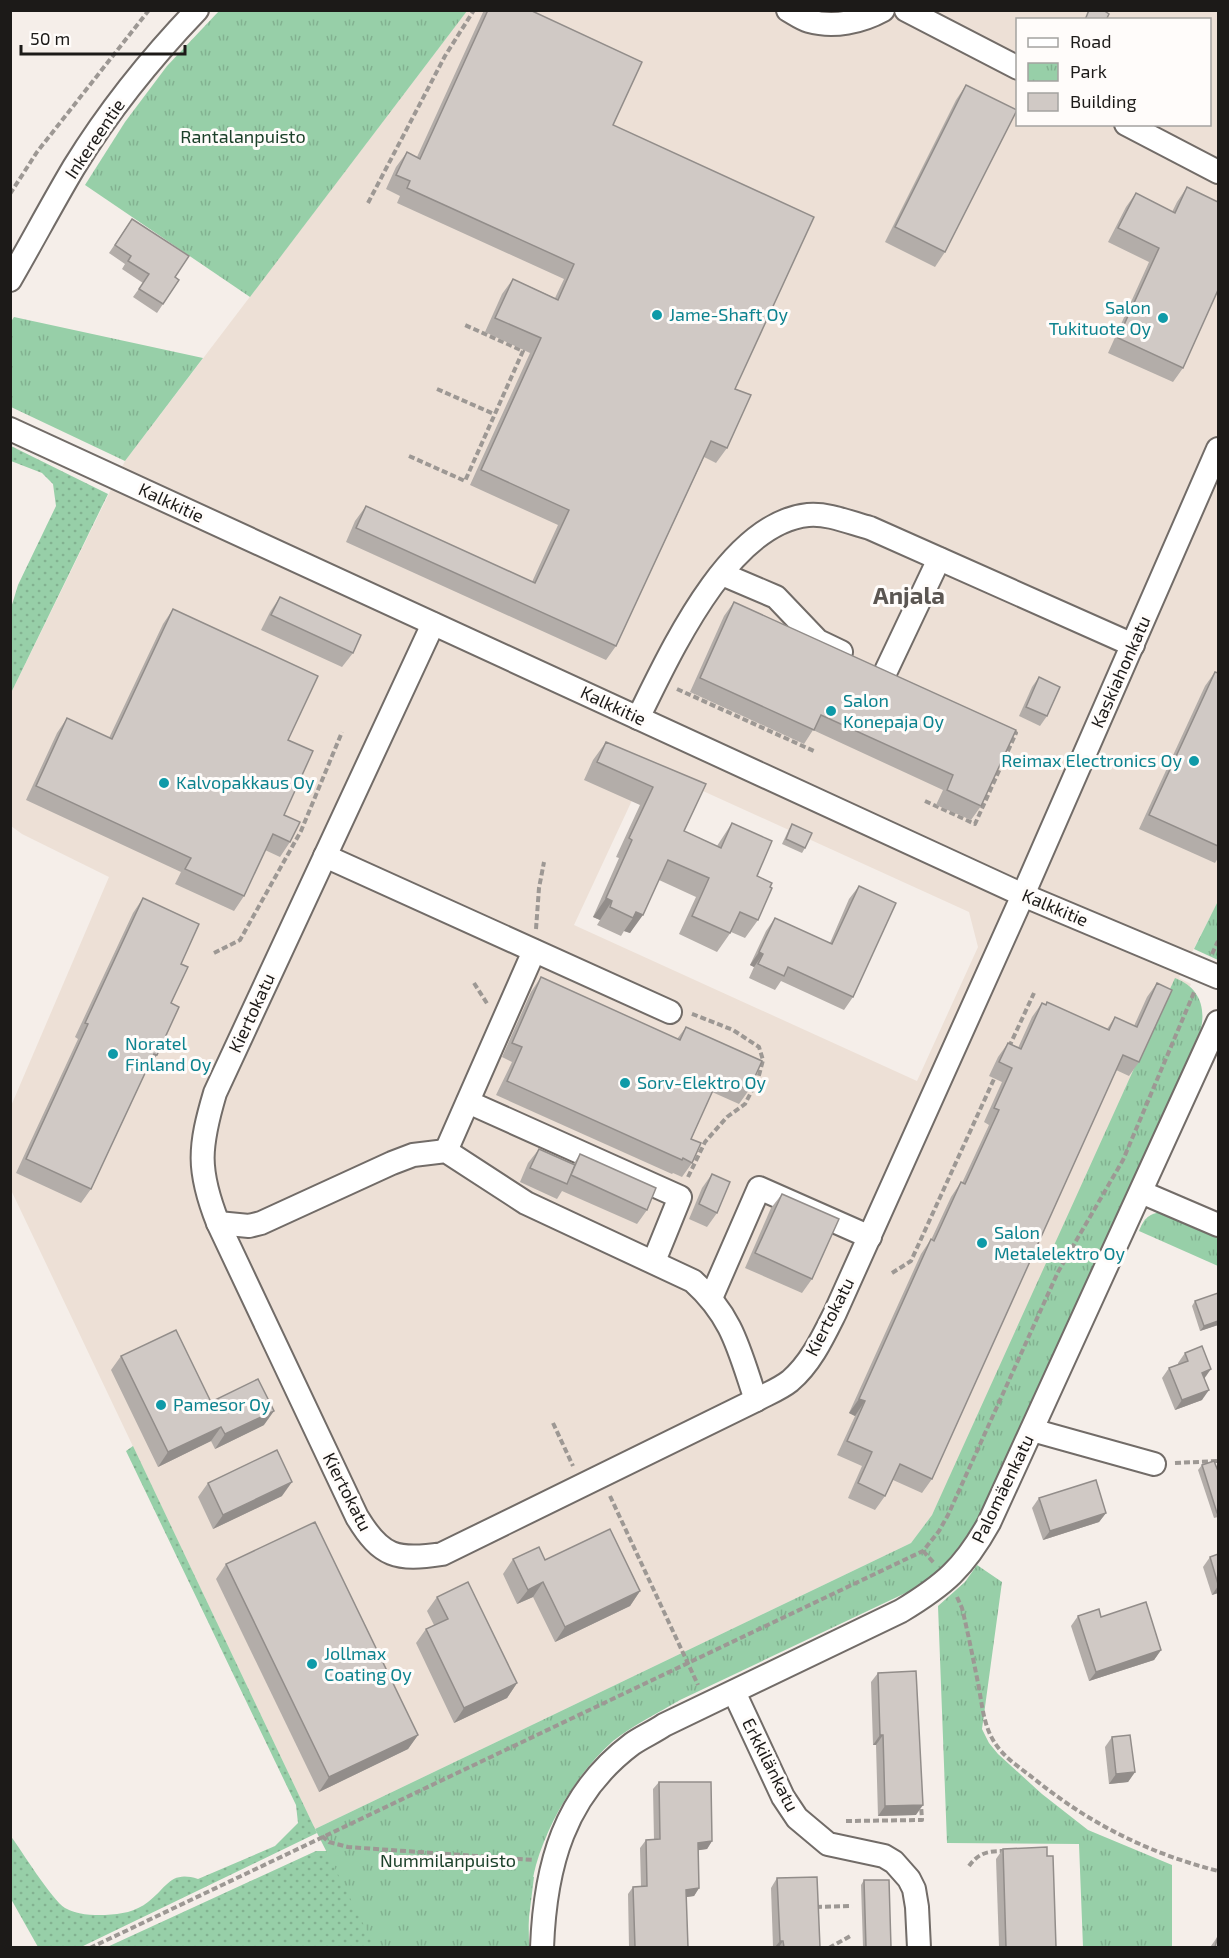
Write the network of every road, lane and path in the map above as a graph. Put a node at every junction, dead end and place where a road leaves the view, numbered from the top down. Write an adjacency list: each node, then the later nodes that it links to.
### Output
1 (149, 10): 10 (path)
2 (196, 10): 12 (street, Inkereentie)
3 (474, 10): 11 (path)
4 (788, 10): 5 (street)
5 (883, 10)
6 (906, 10): 7 (street)
7 (1016, 67)
8 (1130, 126): 9 (street)
9 (1218, 172)
10 (10, 194)
11 (368, 203)
12 (10, 280)
13 (465, 325): 15 (path)
14 (437, 389): 15 (path)
15 (494, 414): 18 (path)
16 (10, 429): 21 (street, Kalkkitie)
17 (1218, 449): 22 (street, Kaskiahonkatu)
18 (409, 456)
19 (939, 559): 20 (street); 20 (street); 22 (street)
20 (722, 574): 23 (street)
21 (433, 624): 24 (street, Kalkkitie); 29 (street, Kiertokatu)
22 (1133, 645): 31 (street, Kaskiahonkatu)
23 (657, 680): 24 (street); 27 (path)
24 (638, 718): 31 (street, Kalkkitie)
25 (1006, 728): 28 (path)
26 (342, 732): 34 (path)
27 (816, 752)
28 (925, 801)
29 (325, 856): 33 (street); 45 (street, Kiertokatu)
30 (544, 862): 33 (path)
31 (1023, 895): 35 (street, Kalkkitie); 47 (street, Kiertokatu)
32 (1218, 941): 35 (path)
33 (534, 951): 37 (street); 41 (street)
34 (214, 953)
35 (1211, 974): 57 (path)
36 (1034, 993): 39 (path)
37 (670, 1012): 44 (path)
38 (1218, 1022): 43 (street, Palomäenkatu)
39 (1007, 1050)
40 (994, 1079): 49 (path)
41 (468, 1102): 42 (street); 44 (street)
42 (446, 1151): 45 (street); 48 (street)
43 (1141, 1192): 46 (street); 53 (street, Palomäenkatu)
44 (680, 1197): 48 (street)
45 (218, 1223): 56 (street, Kiertokatu)
46 (1218, 1225)
47 (870, 1237): 50 (street); 51 (street, Kiertokatu)
48 (654, 1261): 50 (street)
49 (892, 1273)
50 (711, 1298): 51 (street)
51 (756, 1400): 56 (street, Kiertokatu)
52 (553, 1423): 56 (path)
53 (1032, 1430): 55 (street); 58 (street, Palomäenkatu)
54 (1218, 1461): 55 (path)
55 (1154, 1464)
56 (591, 1481): 59 (path)
57 (923, 1551): 58 (path); 59 (path)
58 (949, 1579): 60 (street, Palomäenkatu); 68 (path)
59 (687, 1662): 61 (path); 64 (path)
60 (734, 1692): 61 (street, Palomäenkatu); 77 (street, Erkkilänkatu)
61 (707, 1705): 66 (street, Palomäenkatu)
62 (921, 1798): 63 (path)
63 (846, 1821)
64 (322, 1836): 66 (path); 74 (path)
65 (1017, 1851): 67 (path)
66 (553, 1861): 75 (street, Palomäenkatu)
67 (969, 1866)
68 (1218, 1871)
69 (816, 1899): 71 (path)
70 (852, 1906): 71 (path)
71 (816, 1907): 72 (path)
72 (816, 1917)
73 (852, 1935): 76 (path)
74 (90, 1947)
75 (542, 1947)
76 (829, 1947)
77 (918, 1947)

